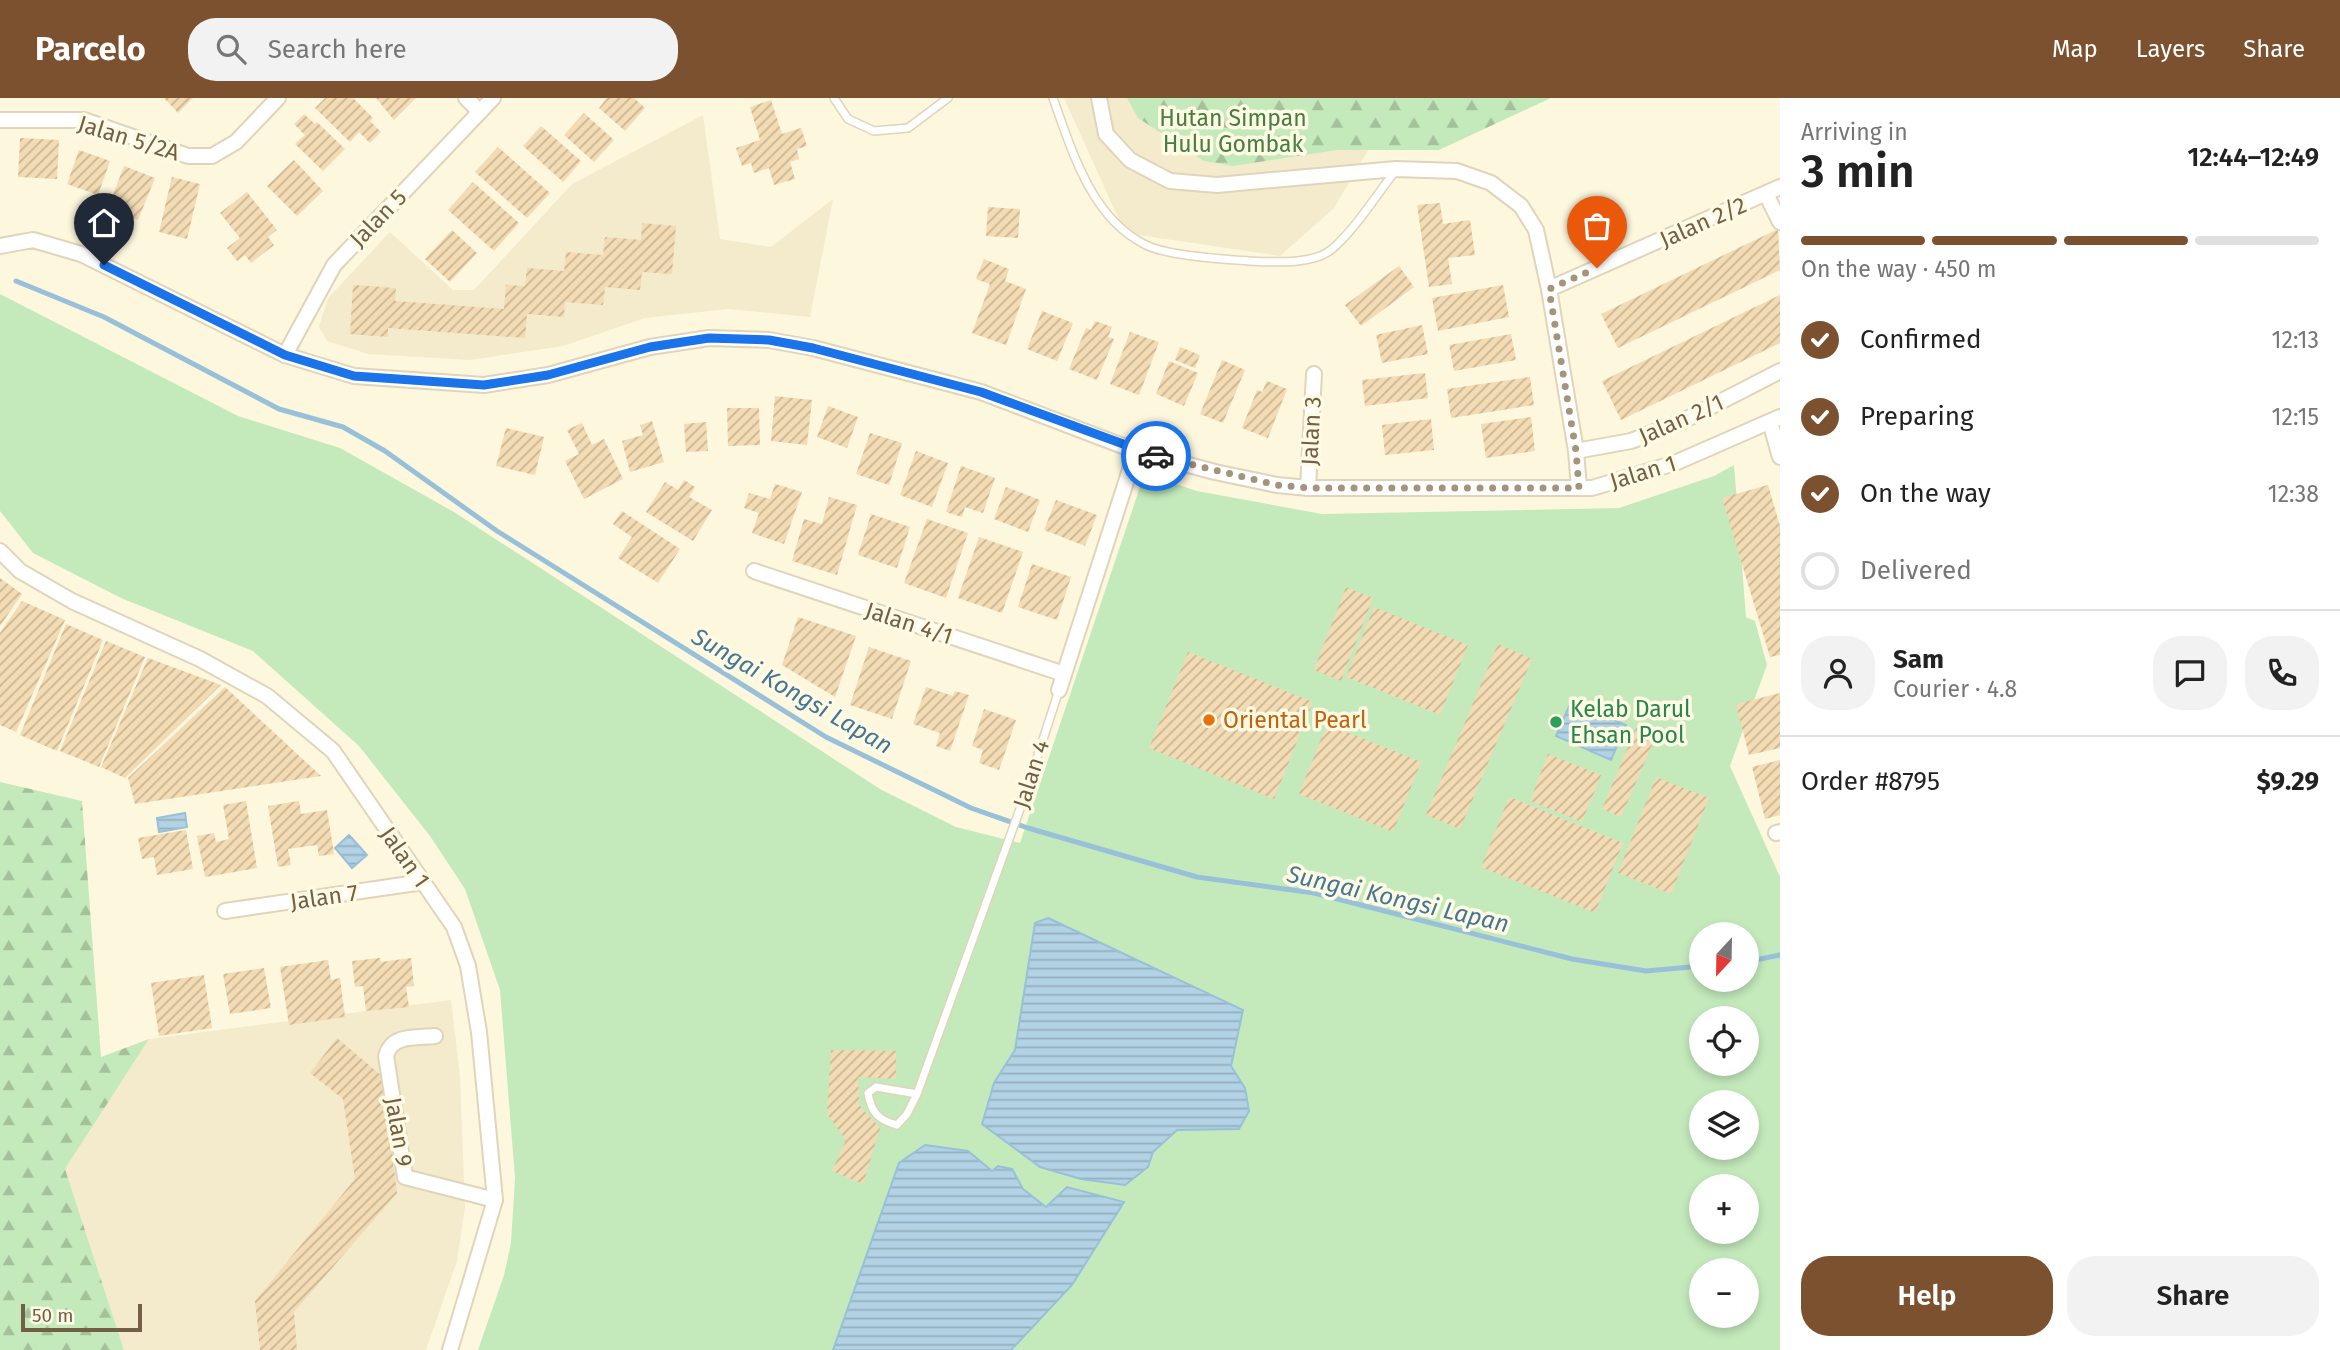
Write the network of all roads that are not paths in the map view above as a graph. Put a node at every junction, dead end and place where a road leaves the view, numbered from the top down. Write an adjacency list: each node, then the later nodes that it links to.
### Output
1 (278, 98): 9 (street, Jalan 5/2A)
2 (466, 98): 8 (street)
3 (493, 98): 8 (street, Jalan 5)
4 (834, 98): 5 (lane)
5 (948, 98)
6 (1054, 98): 10 (lane)
7 (1099, 98): 10 (street)
8 (480, 111): 16 (street, Jalan 5)
9 (0, 120)
10 (1396, 169): 15 (street)
11 (1780, 187): 12 (street, Jalan 2/2)
12 (1766, 194): 13 (street); 15 (street, Jalan 2/2)
13 (1780, 222)
14 (0, 246): 16 (street, Jalan 1)
15 (1549, 289): 21 (street)
16 (285, 355): 20 (street, Jalan 1)
17 (1780, 371): 21 (street, Jalan 2/1)
18 (1314, 374): 23 (street, Jalan 3)
19 (1775, 419): 22 (street); 24 (street, Jalan 1)
20 (1136, 451): 23 (street, Jalan 1); 27 (street, Jalan 4)
21 (1576, 451): 24 (street)
22 (1780, 457)
23 (1308, 488): 24 (street, Jalan 1)
24 (1579, 488)
25 (0, 551): 29 (street, Jalan 1)
26 (754, 571): 27 (street, Jalan 4/1)
27 (1064, 674): 28 (street, Jalan 4)
28 (1059, 690): 32 (lane, Jalan 4)
29 (423, 882): 30 (street, Jalan 7); 33 (street, Jalan 1)
30 (225, 911)
31 (435, 1036): 33 (street, Jalan 9)
32 (916, 1094): 32 (lane, Jalan 4)
33 (495, 1200): 34 (street, Jalan 1)
34 (450, 1350)

